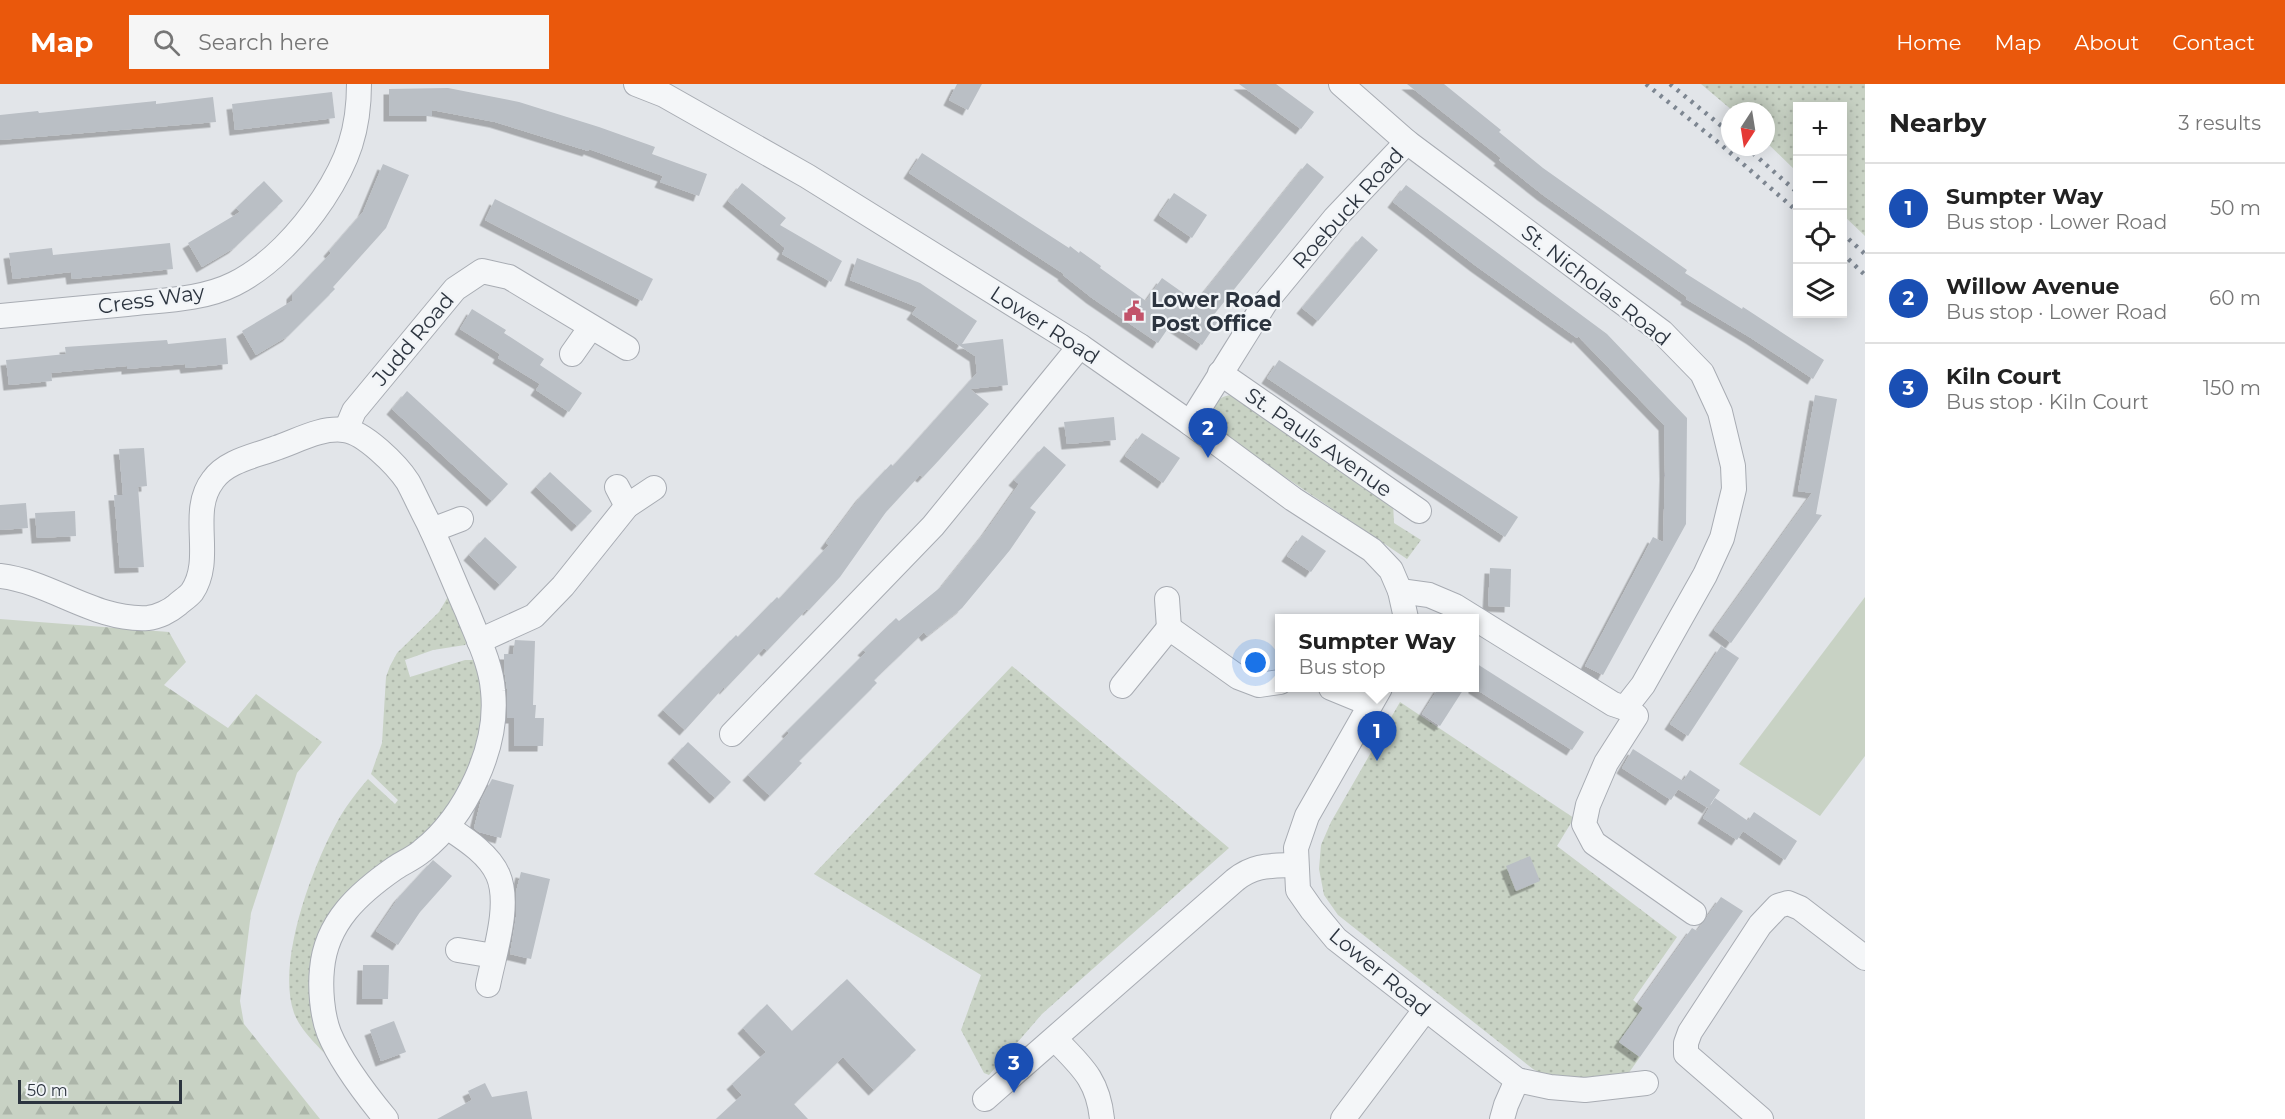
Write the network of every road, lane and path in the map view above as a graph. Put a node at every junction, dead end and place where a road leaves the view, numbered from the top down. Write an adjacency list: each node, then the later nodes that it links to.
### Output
1 (359, 84): 5 (street, Cress Way)
2 (636, 84): 7 (street, Lower Road)
3 (1341, 84): 4 (street, St. Nicholas Road)
4 (1407, 142): 10 (street, Roebuck Road); 29 (street, St. Nicholas Road)
5 (0, 316)
6 (591, 327): 8 (street, Judd Road); 9 (street); 12 (street, Judd Road)
7 (1080, 346): 11 (street, Lower Road); 30 (street)
8 (627, 348)
9 (572, 354)
10 (1220, 373): 11 (street, Roebuck Road); 14 (street, St. Pauls Avenue)
11 (1190, 423): 18 (street, Lower Road)
12 (346, 430): 16 (street); 17 (street)
13 (654, 488): 24 (street)
14 (1419, 511)
15 (461, 519): 16 (street)
16 (432, 530): 24 (street)
17 (0, 576)
18 (1400, 591): 20 (street, Lower Road); 21 (street)
19 (1167, 599): 23 (street)
20 (1405, 614)
21 (1468, 614)
22 (1479, 621): 29 (street)
23 (1169, 628): 25 (street); 26 (street)
24 (479, 641): 31 (street)
25 (1275, 683)
26 (1122, 686)
27 (1355, 692): 28 (street)
28 (1375, 696): 32 (street, Lower Road)
29 (1625, 708): 33 (street)
30 (732, 734)
31 (447, 827): 36 (street); 43 (street)
32 (1295, 865): 38 (street, Lower Road); 39 (street)
33 (1694, 913)
34 (1861, 947): 47 (street)
35 (458, 950): 36 (street)
36 (494, 956): 37 (street)
37 (488, 985)
38 (1425, 1010): 40 (street, Lower Road); 45 (street)
39 (1056, 1039): 42 (street); 44 (street)
40 (1517, 1080): 41 (street, Lower Road); 46 (street)
41 (1646, 1083)
42 (985, 1099)
43 (386, 1119)
44 (1102, 1119)
45 (1343, 1119)
46 (1502, 1119)
47 (1761, 1119)

